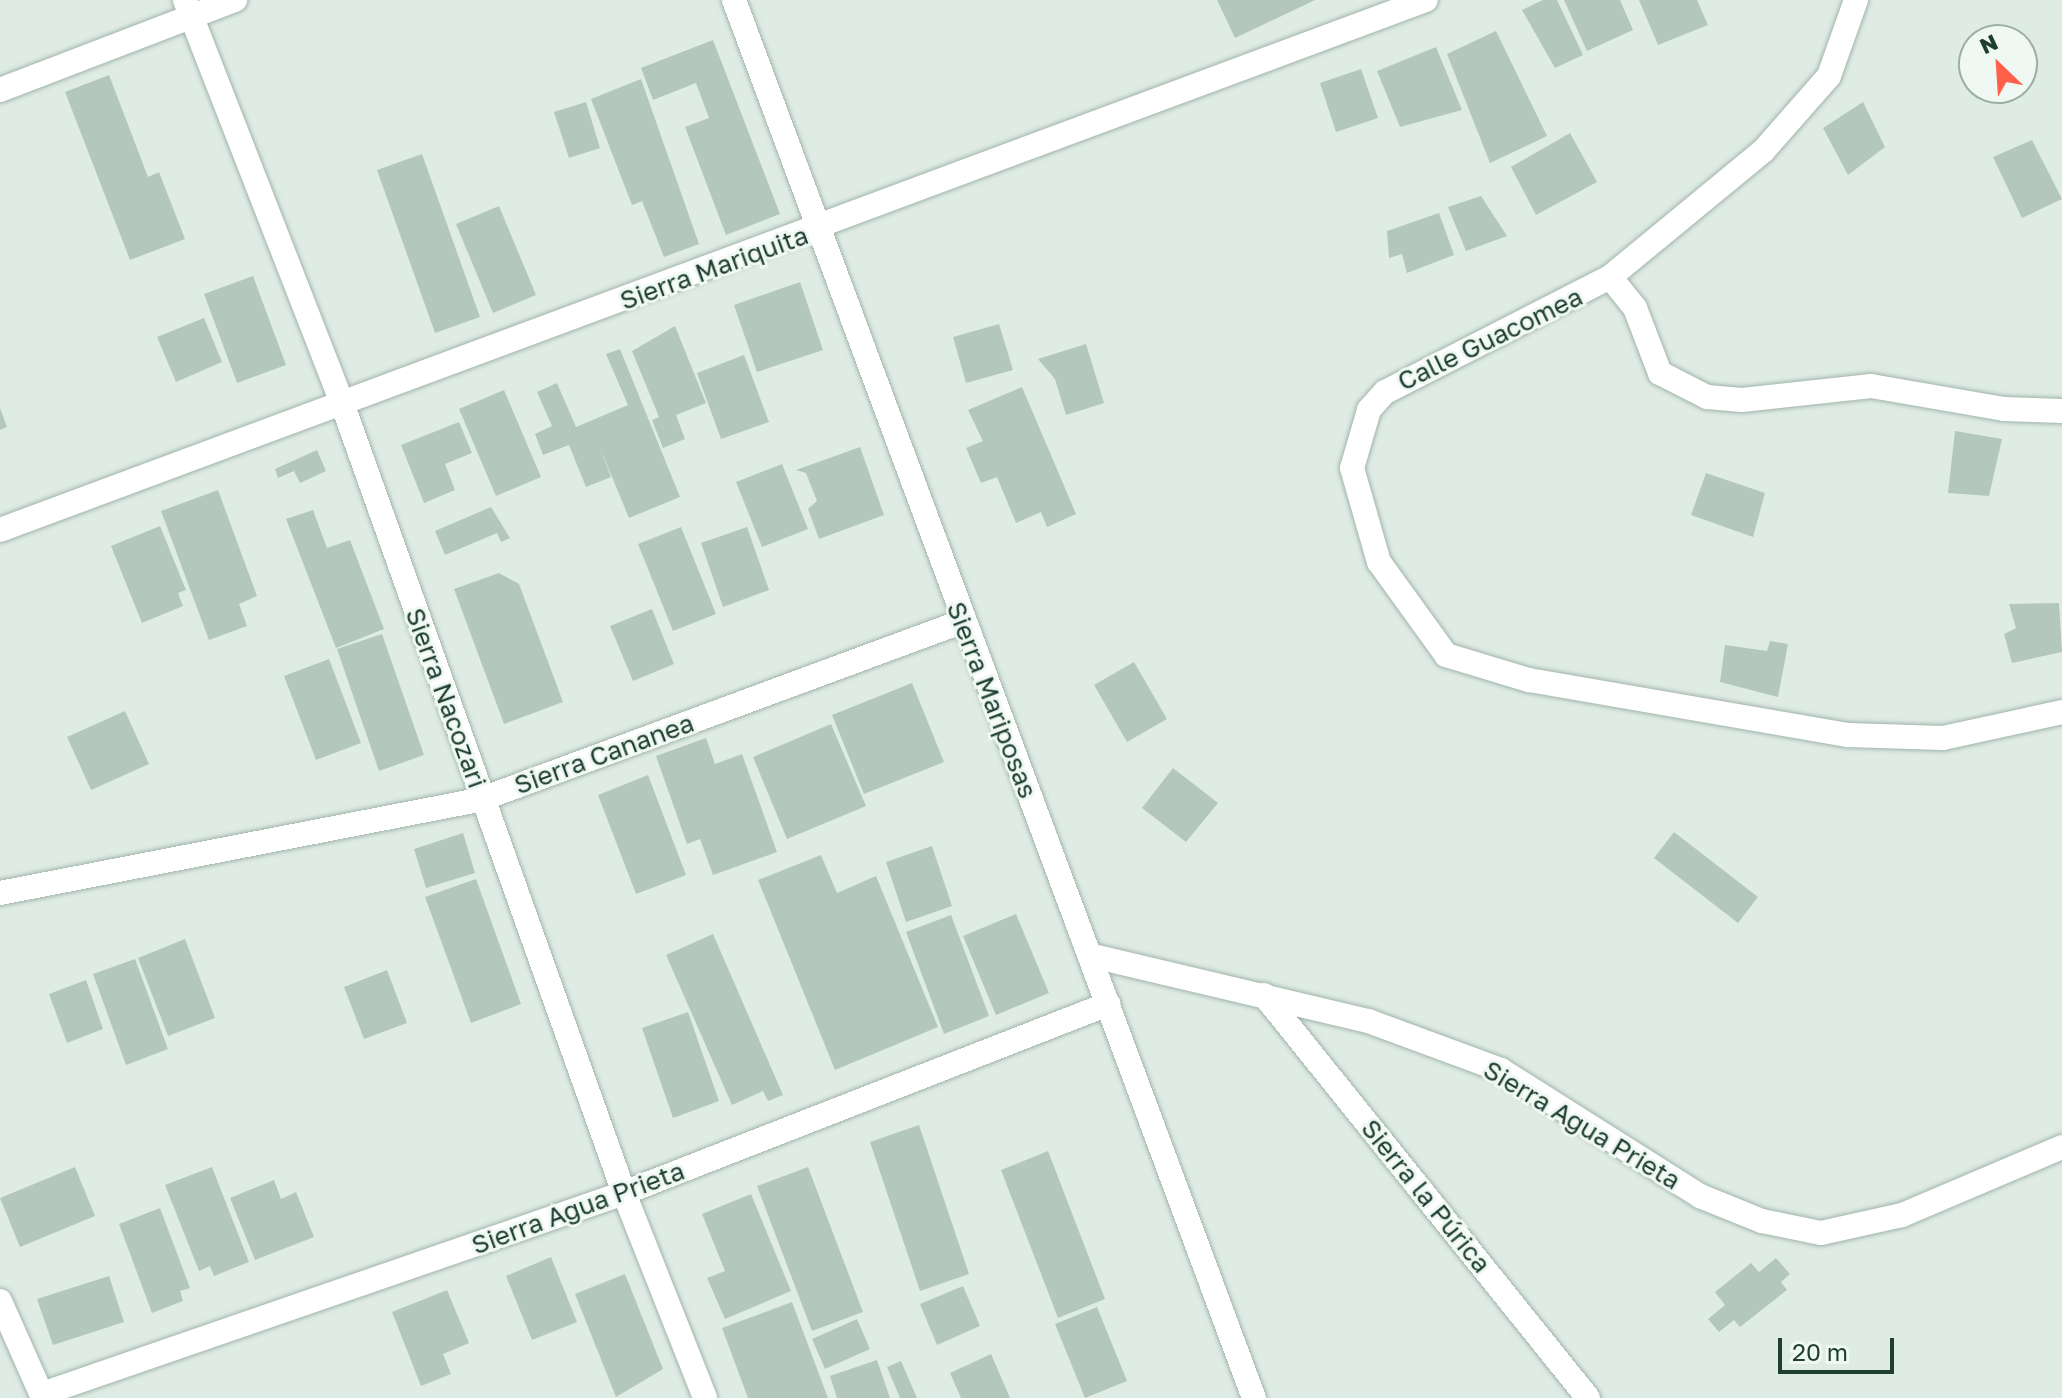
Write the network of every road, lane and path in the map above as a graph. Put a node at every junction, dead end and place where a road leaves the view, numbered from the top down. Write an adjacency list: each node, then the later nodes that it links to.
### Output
1 (235, 0): 5 (street)
2 (734, 0): 7 (street, Sierra Mariposas)
3 (1426, 0): 7 (street, Sierra Mariquita)
4 (1856, 0): 8 (street, Calle Guacomea)
5 (189, 10): 6 (street); 9 (street, Sierra Nacozari)
6 (0, 90)
7 (816, 231): 9 (street, Sierra Mariquita); 12 (street, Sierra Mariposas)
8 (1610, 277): 10 (street); 13 (street, Calle Guacomea)
9 (341, 400): 11 (street, Sierra Mariquita); 14 (street, Sierra Nacozari)
10 (2062, 411)
11 (0, 530)
12 (961, 622): 14 (street, Sierra Cananea); 16 (street, Sierra Mariposas)
13 (2062, 712)
14 (482, 799): 15 (street, Sierra Cananea); 20 (street, Sierra Nacozari)
15 (0, 893)
16 (1093, 956): 17 (street, Sierra Agua Prieta); 18 (street, Sierra Mariposas)
17 (1264, 995): 19 (street, Sierra Agua Prieta); 25 (street, Sierra la Púrica)
18 (1108, 1004): 20 (street, Sierra Agua Prieta); 23 (street, Sierra Mariposas)
19 (2062, 1147)
20 (624, 1193): 22 (street, Sierra Agua Prieta); 24 (street, Sierra Nacozari)
21 (0, 1301): 22 (street)
22 (42, 1396)
23 (1250, 1397)
24 (705, 1398)
25 (1588, 1398)

